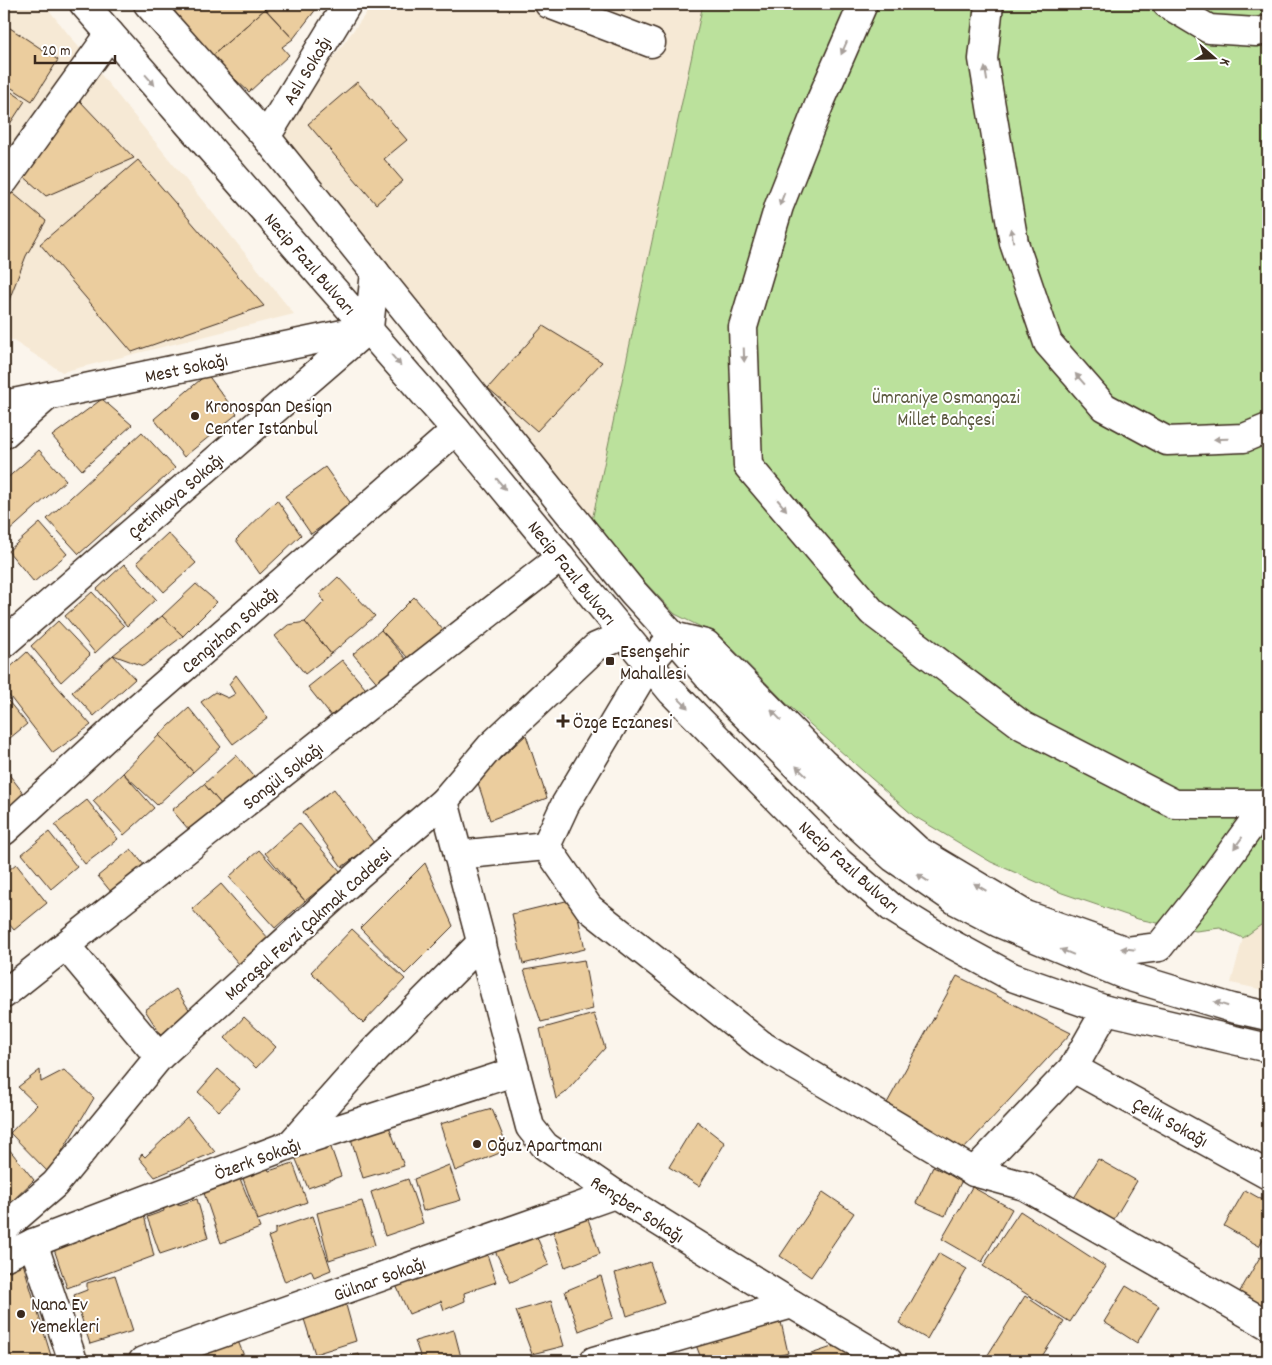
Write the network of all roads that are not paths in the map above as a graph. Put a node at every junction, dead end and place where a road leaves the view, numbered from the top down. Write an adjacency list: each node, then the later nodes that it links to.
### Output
1 (84, 4): 9 (street, Necip Fazıl Bulvarı)
2 (148, 4): 11 (street, Necip Fazıl Bulvarı)
3 (347, 4): 11 (street, Aslı Sokağı)
4 (549, 4): 10 (street)
5 (863, 4): 26 (street, one-way to 26)
6 (989, 4): 17 (street, one-way to 6)
7 (1167, 4): 8 (street)
8 (1268, 30)
9 (110, 34): 12 (street); 14 (street, Necip Fazıl Bulvarı, one-way to 14)
10 (651, 43)
11 (266, 137): 13 (street, Necip Fazıl Bulvarı)
12 (4, 181)
13 (375, 272): 14 (street); 22 (street, Necip Fazıl Bulvarı)
14 (369, 328): 15 (street, Mest Sokağı); 18 (street, Necip Fazıl Bulvarı, one-way to 18); 23 (street, Çetinkaya Sokağı)
15 (46, 397): 16 (street, Mest Sokağı); 19 (street)
16 (4, 405)
17 (1268, 428)
18 (456, 430): 20 (street, Necip Fazıl Bulvarı, one-way to 20); 27 (street, Cengizhan Sokağı)
19 (4, 434)
20 (561, 557): 21 (street, Necip Fazıl Bulvarı); 31 (street, Songül Sokağı)
21 (624, 635): 24 (street, Necip Fazıl Bulvarı); 25 (street, Maraşal Fevzi Çakmak Caddesi)
22 (673, 636): 24 (street); 26 (street, one-way to 22); 34 (street, Necip Fazıl Bulvarı, one-way to 22)
23 (4, 643)
24 (649, 664): 28 (street); 33 (street, Necip Fazıl Bulvarı, one-way to 33)
25 (444, 801): 29 (street, Rençber Sokağı); 36 (street, Maraşal Fevzi Çakmak Caddesi)
26 (1268, 803)
27 (4, 831)
28 (546, 846): 29 (street); 40 (street)
29 (458, 856): 30 (street, Rençber Sokağı)
30 (482, 942): 38 (street, Rençber Sokağı); 39 (street)
31 (66, 946): 32 (street, Songül Sokağı); 36 (street)
32 (4, 994)
33 (1106, 1010): 35 (street, Necip Fazıl Bulvarı); 37 (street)
34 (1268, 1016)
35 (1268, 1048)
36 (159, 1057): 43 (street, Maraşal Fevzi Çakmak Caddesi)
37 (1073, 1068): 40 (street); 41 (street, Çelik Sokağı)
38 (514, 1072): 39 (street, Özerk Sokağı); 42 (street, Rençber Sokağı)
39 (289, 1145): 44 (street, Özerk Sokağı)
40 (974, 1172): 47 (street)
41 (1268, 1175)
42 (615, 1194): 46 (street, Rençber Sokağı); 49 (street, Gülnar Sokağı)
43 (4, 1228)
44 (33, 1243): 45 (street, Özerk Sokağı); 48 (street)
45 (4, 1257)
46 (792, 1304): 50 (street); 51 (street, Rençber Sokağı)
47 (1268, 1325)
48 (72, 1361)
49 (143, 1361)
50 (594, 1361)
51 (888, 1361)

